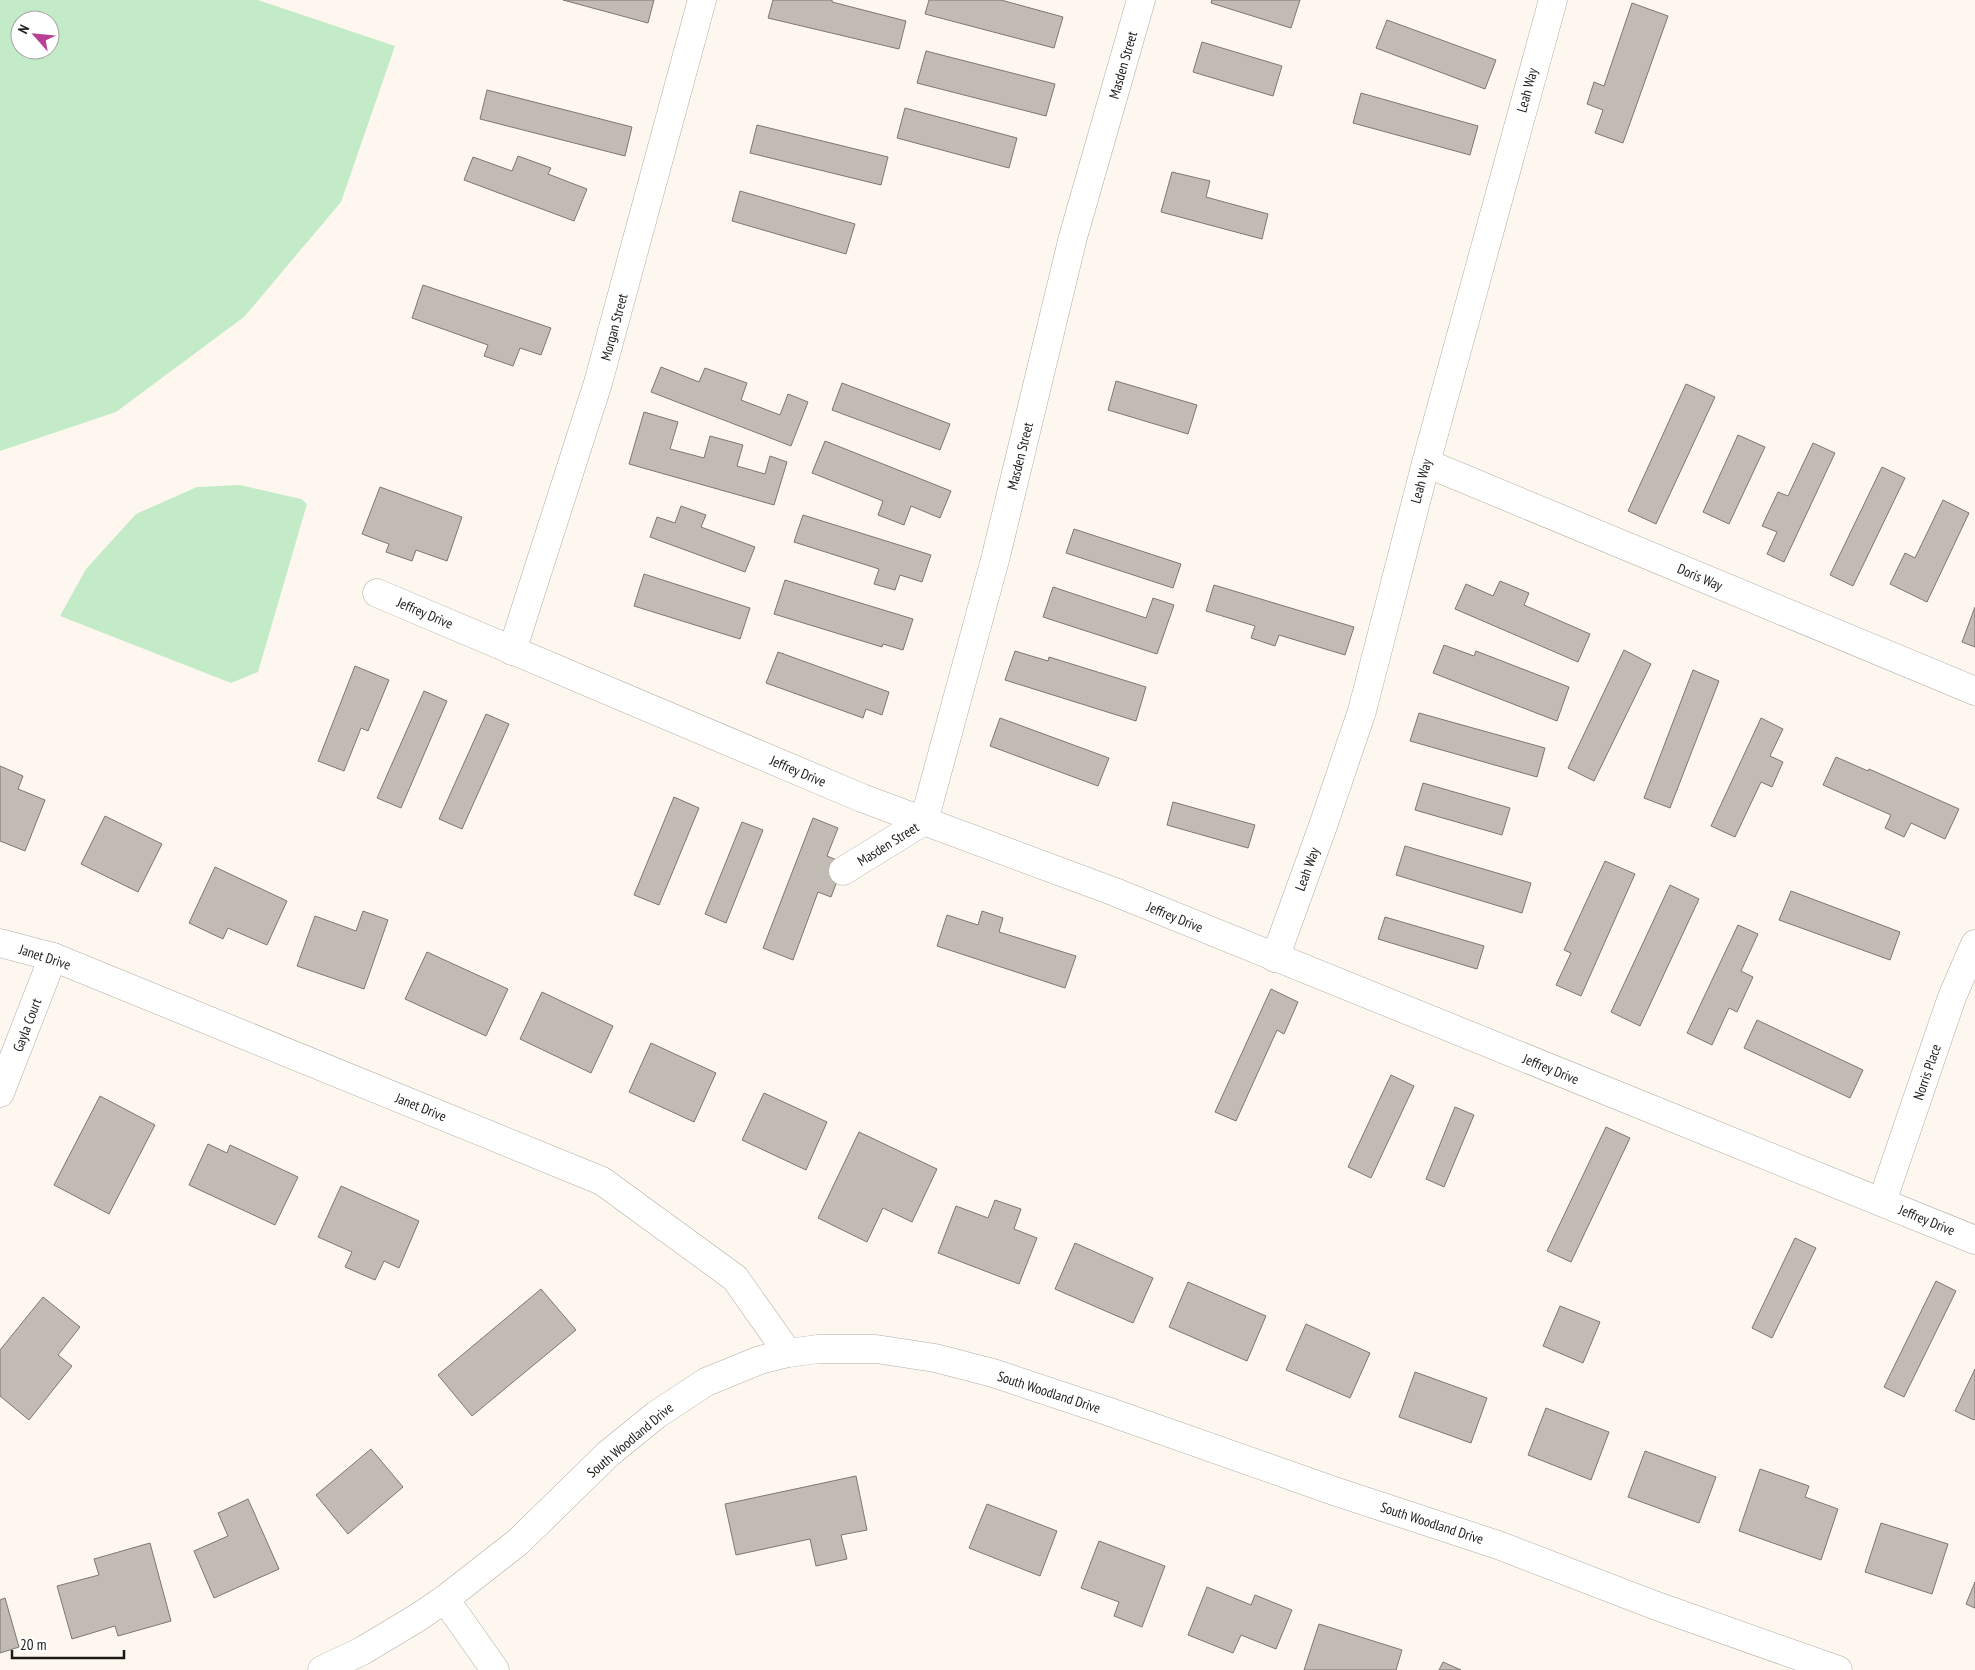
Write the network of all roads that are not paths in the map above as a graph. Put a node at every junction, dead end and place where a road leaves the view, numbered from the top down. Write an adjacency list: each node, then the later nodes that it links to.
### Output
1 (702, 0): 6 (street, Morgan Street)
2 (1141, 0): 8 (street, Masden Street)
3 (1553, 0): 4 (street, Leah Way)
4 (1426, 463): 7 (street, Doris Way); 13 (street, Leah Way)
5 (377, 592): 6 (street, Jeffrey Drive)
6 (512, 651): 8 (street, Jeffrey Drive)
7 (1975, 691)
8 (924, 822): 9 (street, Masden Street); 13 (street, Jeffrey Drive)
9 (843, 872)
10 (0, 943): 12 (street, Janet Drive)
11 (1975, 944): 15 (street, Norris Place)
12 (53, 957): 14 (street, Gayla Court); 17 (street, Janet Drive)
13 (1275, 958): 15 (street, Jeffrey Drive)
14 (0, 1093)
15 (1882, 1202): 16 (street, Jeffrey Drive)
16 (1975, 1240)
17 (788, 1353): 18 (street, South Woodland Drive); 21 (street, South Woodland Drive)
18 (444, 1599): 19 (street, South Woodland Drive); 20 (street)
19 (322, 1670)
20 (495, 1670)
21 (1838, 1670)

